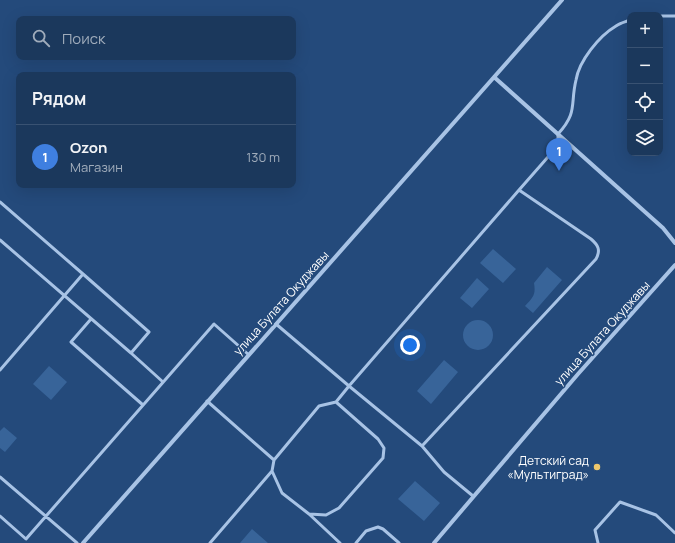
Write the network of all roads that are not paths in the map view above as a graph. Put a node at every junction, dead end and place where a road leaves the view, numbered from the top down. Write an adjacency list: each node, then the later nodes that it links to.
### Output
1 (562, 0): 5 (street, улица Булата Окуджавы)
2 (663, 16): 3 (lane)
3 (675, 16)
4 (627, 21): 6 (lane)
5 (494, 77): 6 (street); 17 (street, улица Булата Окуджавы)
6 (558, 134): 7 (lane); 11 (street)
7 (519, 190): 22 (lane); 26 (lane)
8 (0, 202): 14 (lane)
9 (0, 240): 10 (lane)
10 (4, 243): 12 (lane); 15 (lane)
11 (675, 243)
12 (0, 247)
13 (675, 265): 30 (street, улица Булата Окуджавы)
14 (83, 274): 15 (lane); 18 (lane)
15 (65, 296): 16 (lane); 20 (lane)
16 (91, 319): 18 (lane); 25 (lane)
17 (276, 324): 19 (street, улица Булата Окуджавы); 22 (lane)
18 (131, 354): 21 (lane)
19 (249, 355): 21 (lane); 23 (street, улица Булата Окуджавы)
20 (0, 370)
21 (163, 382): 25 (lane)
22 (349, 386): 24 (lane); 26 (lane)
23 (207, 402): 27 (lane); 36 (street, улица Булата Окуджавы)
24 (336, 402): 27 (lane); 31 (lane)
25 (143, 405): 33 (lane)
26 (422, 446): 30 (lane)
27 (274, 460): 28 (lane)
28 (272, 471): 31 (lane); 37 (lane)
29 (0, 477): 33 (lane)
30 (473, 496): 41 (street, улица Булата Окуджавы)
31 (309, 514): 38 (lane)
32 (0, 516): 33 (lane)
33 (46, 517): 35 (lane)
34 (675, 533): 42 (lane)
35 (77, 543)
36 (83, 543)
37 (210, 543)
38 (340, 543)
39 (356, 543): 40 (lane)
40 (399, 543)
41 (434, 543)
42 (598, 543)

